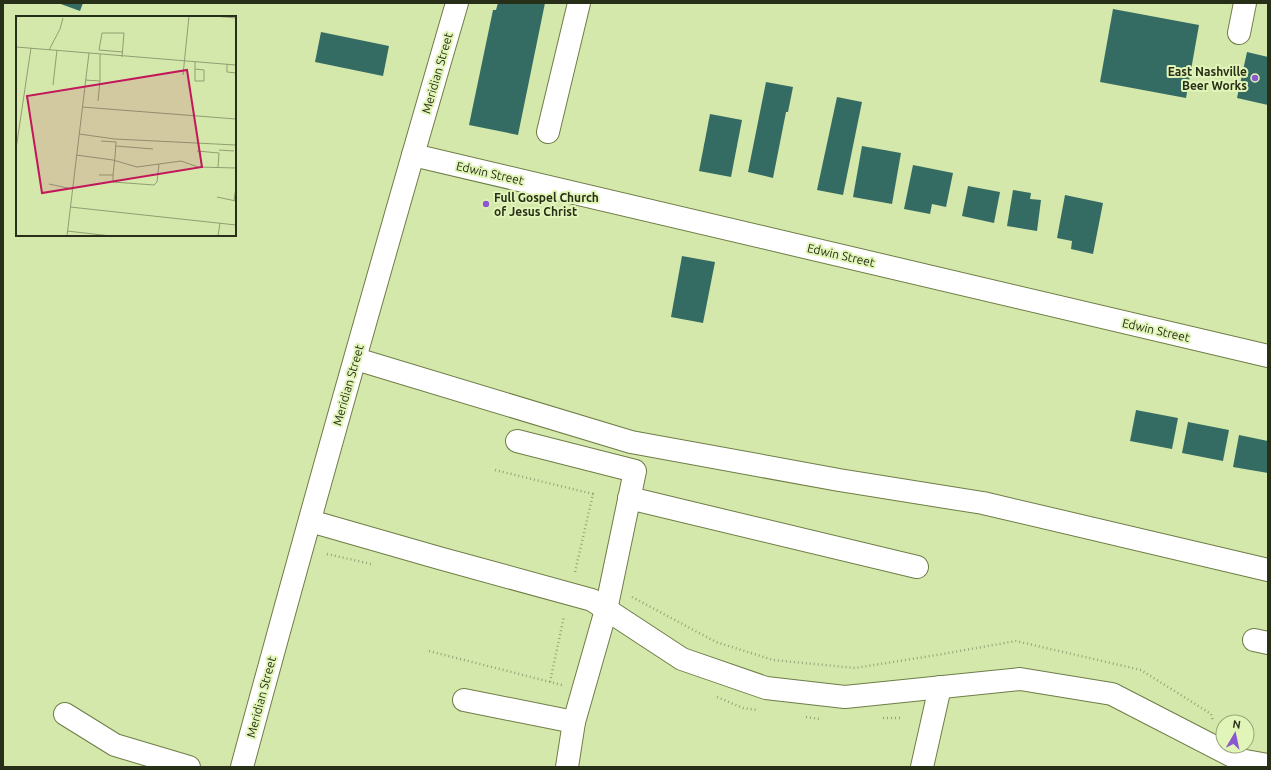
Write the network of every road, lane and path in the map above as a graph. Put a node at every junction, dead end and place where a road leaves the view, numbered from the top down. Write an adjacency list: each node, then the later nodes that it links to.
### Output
1 (458, 3): 6 (street, Meridian Street)
2 (579, 3): 5 (street)
3 (1245, 3): 4 (street)
4 (1239, 33)
5 (548, 132)
6 (413, 155): 7 (street, Edwin Street); 8 (street, Meridian Street)
7 (1268, 356)
8 (356, 359): 12 (street, Meridian Street); 14 (street)
9 (517, 441): 11 (street)
10 (495, 470): 15 (path)
11 (629, 498): 13 (street); 18 (street)
12 (310, 521): 18 (street); 29 (street, Meridian Street)
13 (917, 566)
14 (1268, 570)
15 (574, 575)
16 (628, 595): 26 (path)
17 (566, 610): 20 (path)
18 (606, 610): 22 (street); 25 (street)
19 (429, 651): 20 (path)
20 (550, 682): 21 (path)
21 (562, 685)
22 (940, 687): 27 (street); 31 (street)
23 (464, 700): 25 (street)
24 (65, 714): 28 (street)
25 (574, 722): 30 (street)
26 (1215, 726)
27 (1268, 765)
28 (189, 767)
29 (242, 767)
30 (567, 767)
31 (922, 767)

